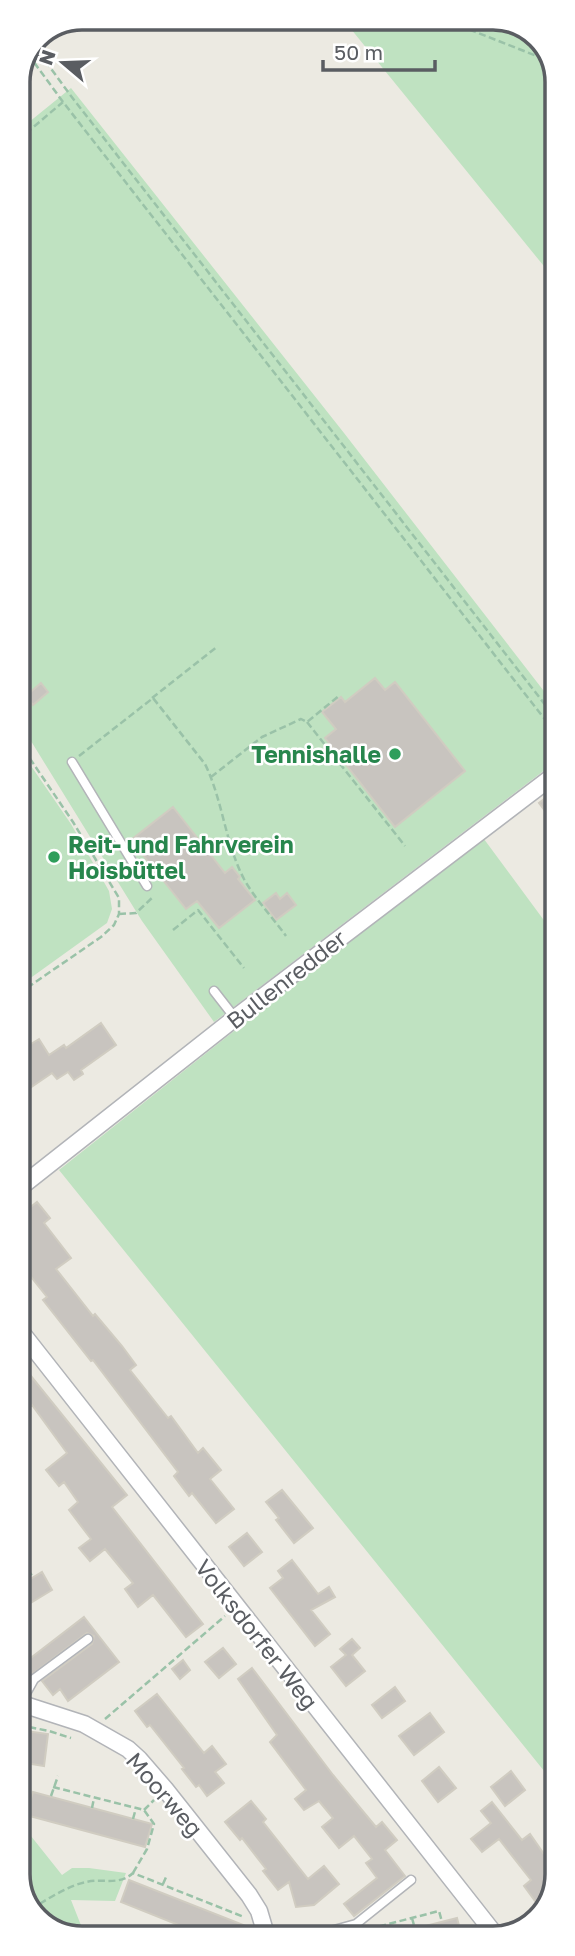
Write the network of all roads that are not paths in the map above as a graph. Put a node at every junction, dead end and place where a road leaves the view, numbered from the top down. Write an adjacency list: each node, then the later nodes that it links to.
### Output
1 (72, 762): 3 (lane)
2 (545, 782): 5 (street, Bullenredder)
3 (147, 886)
4 (214, 991): 5 (lane)
5 (235, 1018): 6 (street, Bullenredder)
6 (30, 1180)
7 (30, 1343): 14 (street, Volksdorfer Weg)
8 (88, 1639): 9 (lane)
9 (30, 1686)
10 (30, 1707): 12 (street, Moorweg)
11 (411, 1880): 13 (lane)
12 (263, 1926)
13 (349, 1926)
14 (488, 1926)

